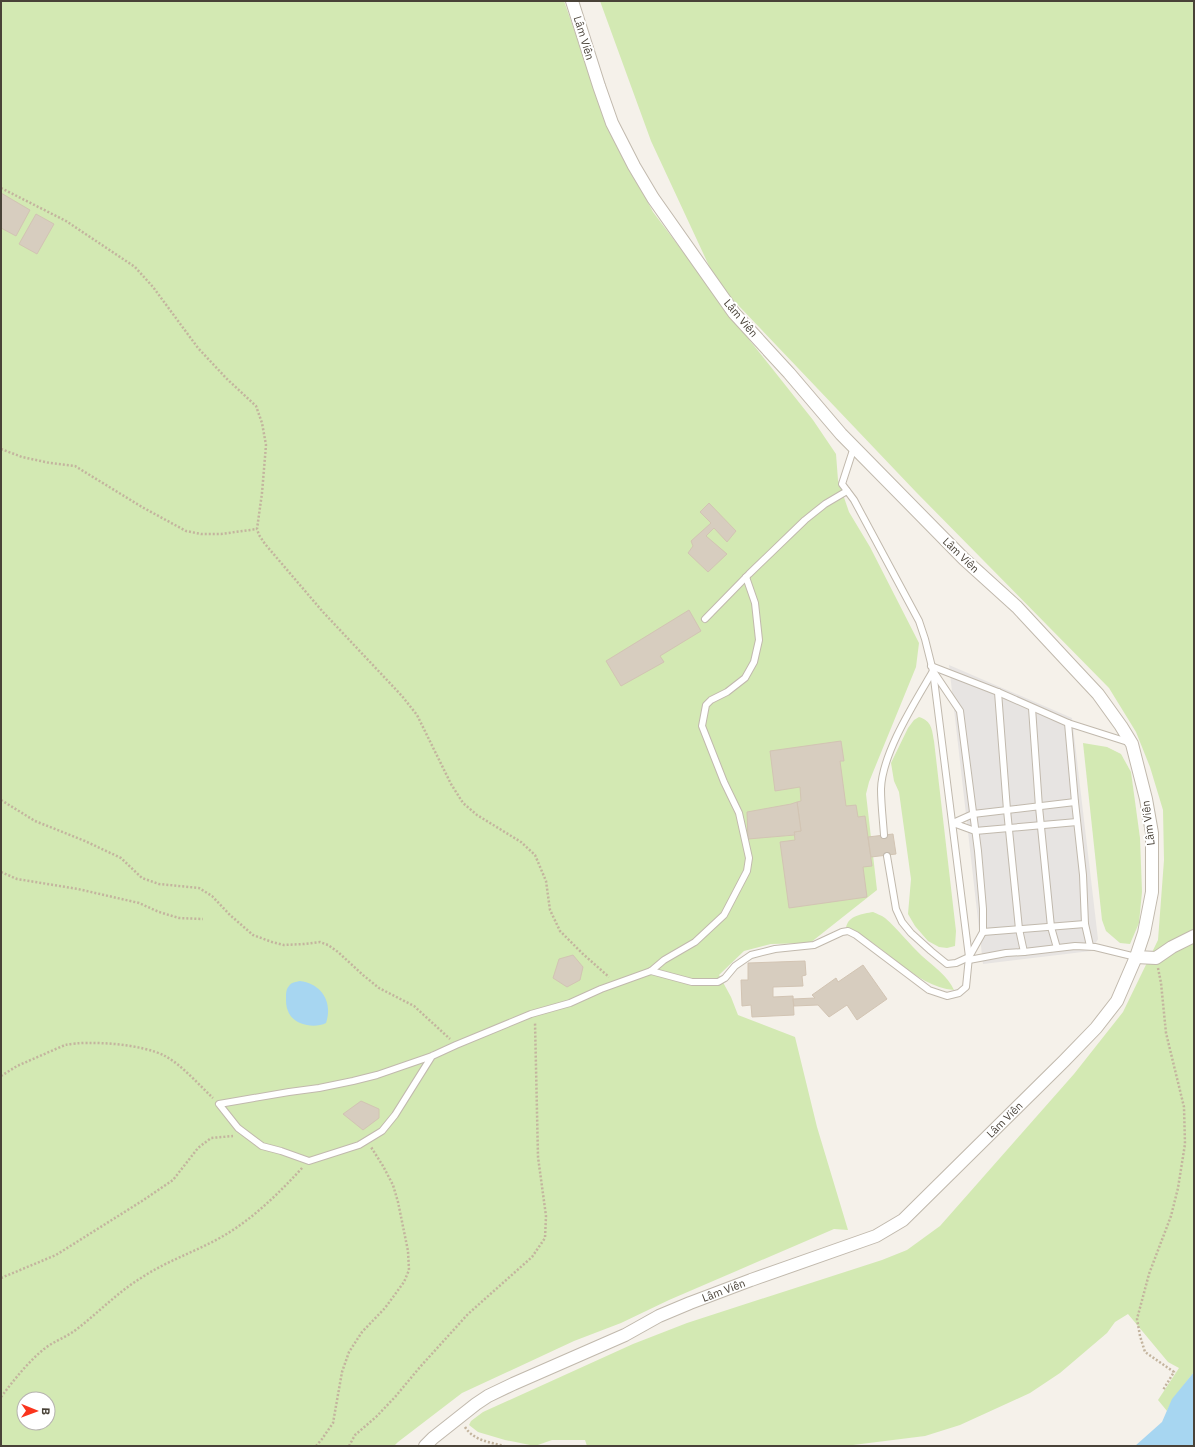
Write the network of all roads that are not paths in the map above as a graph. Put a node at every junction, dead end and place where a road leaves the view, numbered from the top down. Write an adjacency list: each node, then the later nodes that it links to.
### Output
1 (572, 1): 2 (street, Lâm Viên)
2 (854, 447): 3 (lane); 10 (street, Lâm Viên)
3 (847, 491): 4 (lane); 6 (lane)
4 (746, 577): 5 (lane); 32 (lane)
5 (705, 619)
6 (932, 668): 7 (lane); 14 (lane); 16 (lane); 20 (lane)
7 (998, 692): 8 (lane); 13 (lane)
8 (1032, 708): 9 (lane); 12 (lane)
9 (1068, 723): 10 (lane); 11 (lane)
10 (1132, 744): 30 (street, Lâm Viên)
11 (1075, 802): 12 (lane); 15 (lane)
12 (1039, 807): 13 (lane); 17 (lane)
13 (1007, 810): 14 (lane); 18 (lane)
14 (973, 814): 16 (lane); 19 (lane)
15 (1077, 822): 17 (lane); 22 (lane)
16 (953, 823): 19 (lane); 31 (lane)
17 (1041, 826): 18 (lane); 23 (lane)
18 (1009, 829): 19 (lane); 24 (lane)
19 (975, 831): 25 (lane)
20 (884, 835)
21 (887, 856): 31 (lane)
22 (1085, 924): 23 (lane); 27 (lane)
23 (1051, 927): 24 (lane); 28 (lane)
24 (1019, 929): 25 (lane); 29 (lane)
25 (983, 932): 31 (lane)
26 (1194, 936): 30 (street)
27 (1090, 946): 28 (lane); 30 (lane)
28 (1057, 948): 29 (lane)
29 (1024, 952): 31 (lane)
30 (1136, 957): 34 (street, Lâm Viên)
31 (969, 958): 32 (lane)
32 (651, 971): 33 (lane)
33 (432, 1056): 33 (lane)
34 (425, 1446)

